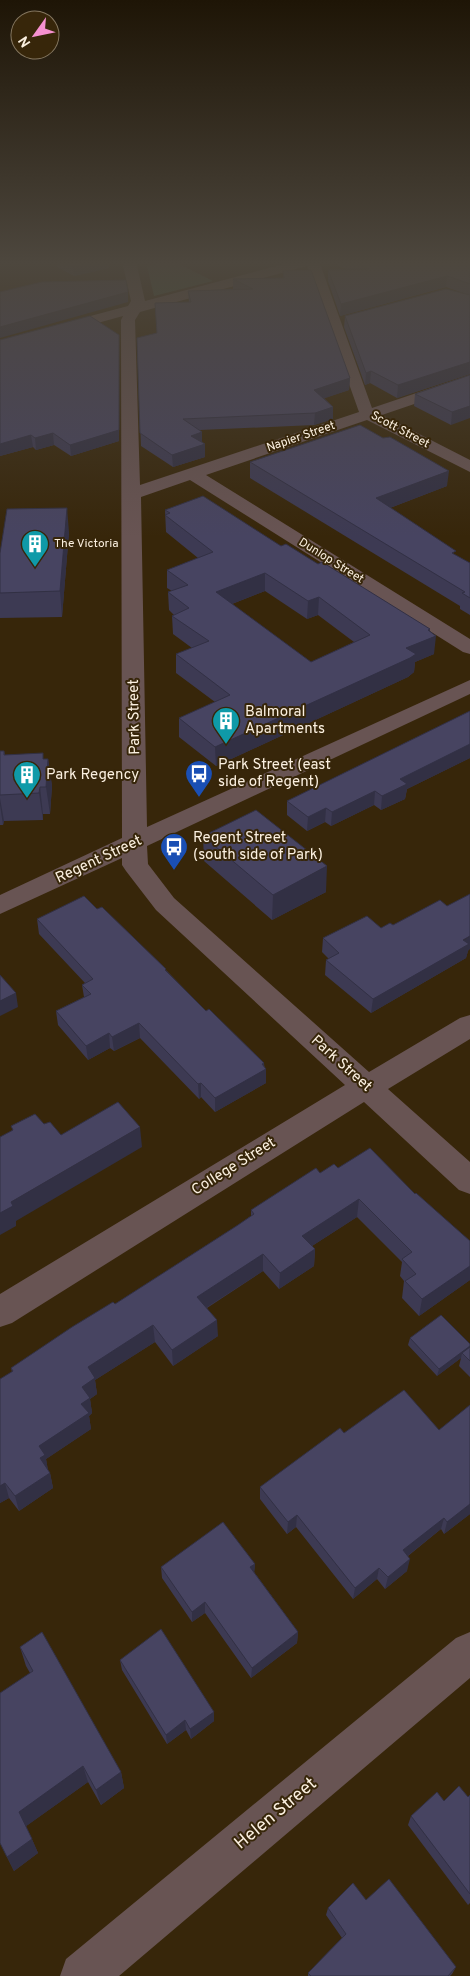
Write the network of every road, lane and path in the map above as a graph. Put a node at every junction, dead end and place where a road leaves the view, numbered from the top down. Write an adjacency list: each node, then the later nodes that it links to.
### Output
1 (129, 353): 7 (street, Park Street)
2 (348, 353): 4 (street, Scott Street)
3 (470, 380): 4 (street, Napier Street)
4 (369, 414): 5 (street, Scott Street); 6 (street, Napier Street)
5 (470, 467)
6 (192, 474): 7 (street, Napier Street); 8 (street, Dunlop Street)
7 (132, 494): 10 (street, Park Street)
8 (470, 648)
9 (470, 686): 10 (street, Regent Street)
10 (134, 845): 11 (street, Regent Street); 13 (street, Park Street)
11 (0, 905)
12 (470, 1025): 13 (street, College Street)
13 (366, 1087): 14 (street, Park Street); 15 (street, College Street)
14 (470, 1182)
15 (0, 1312)
16 (470, 1652): 17 (street, Helen Street)
17 (83, 1976)

